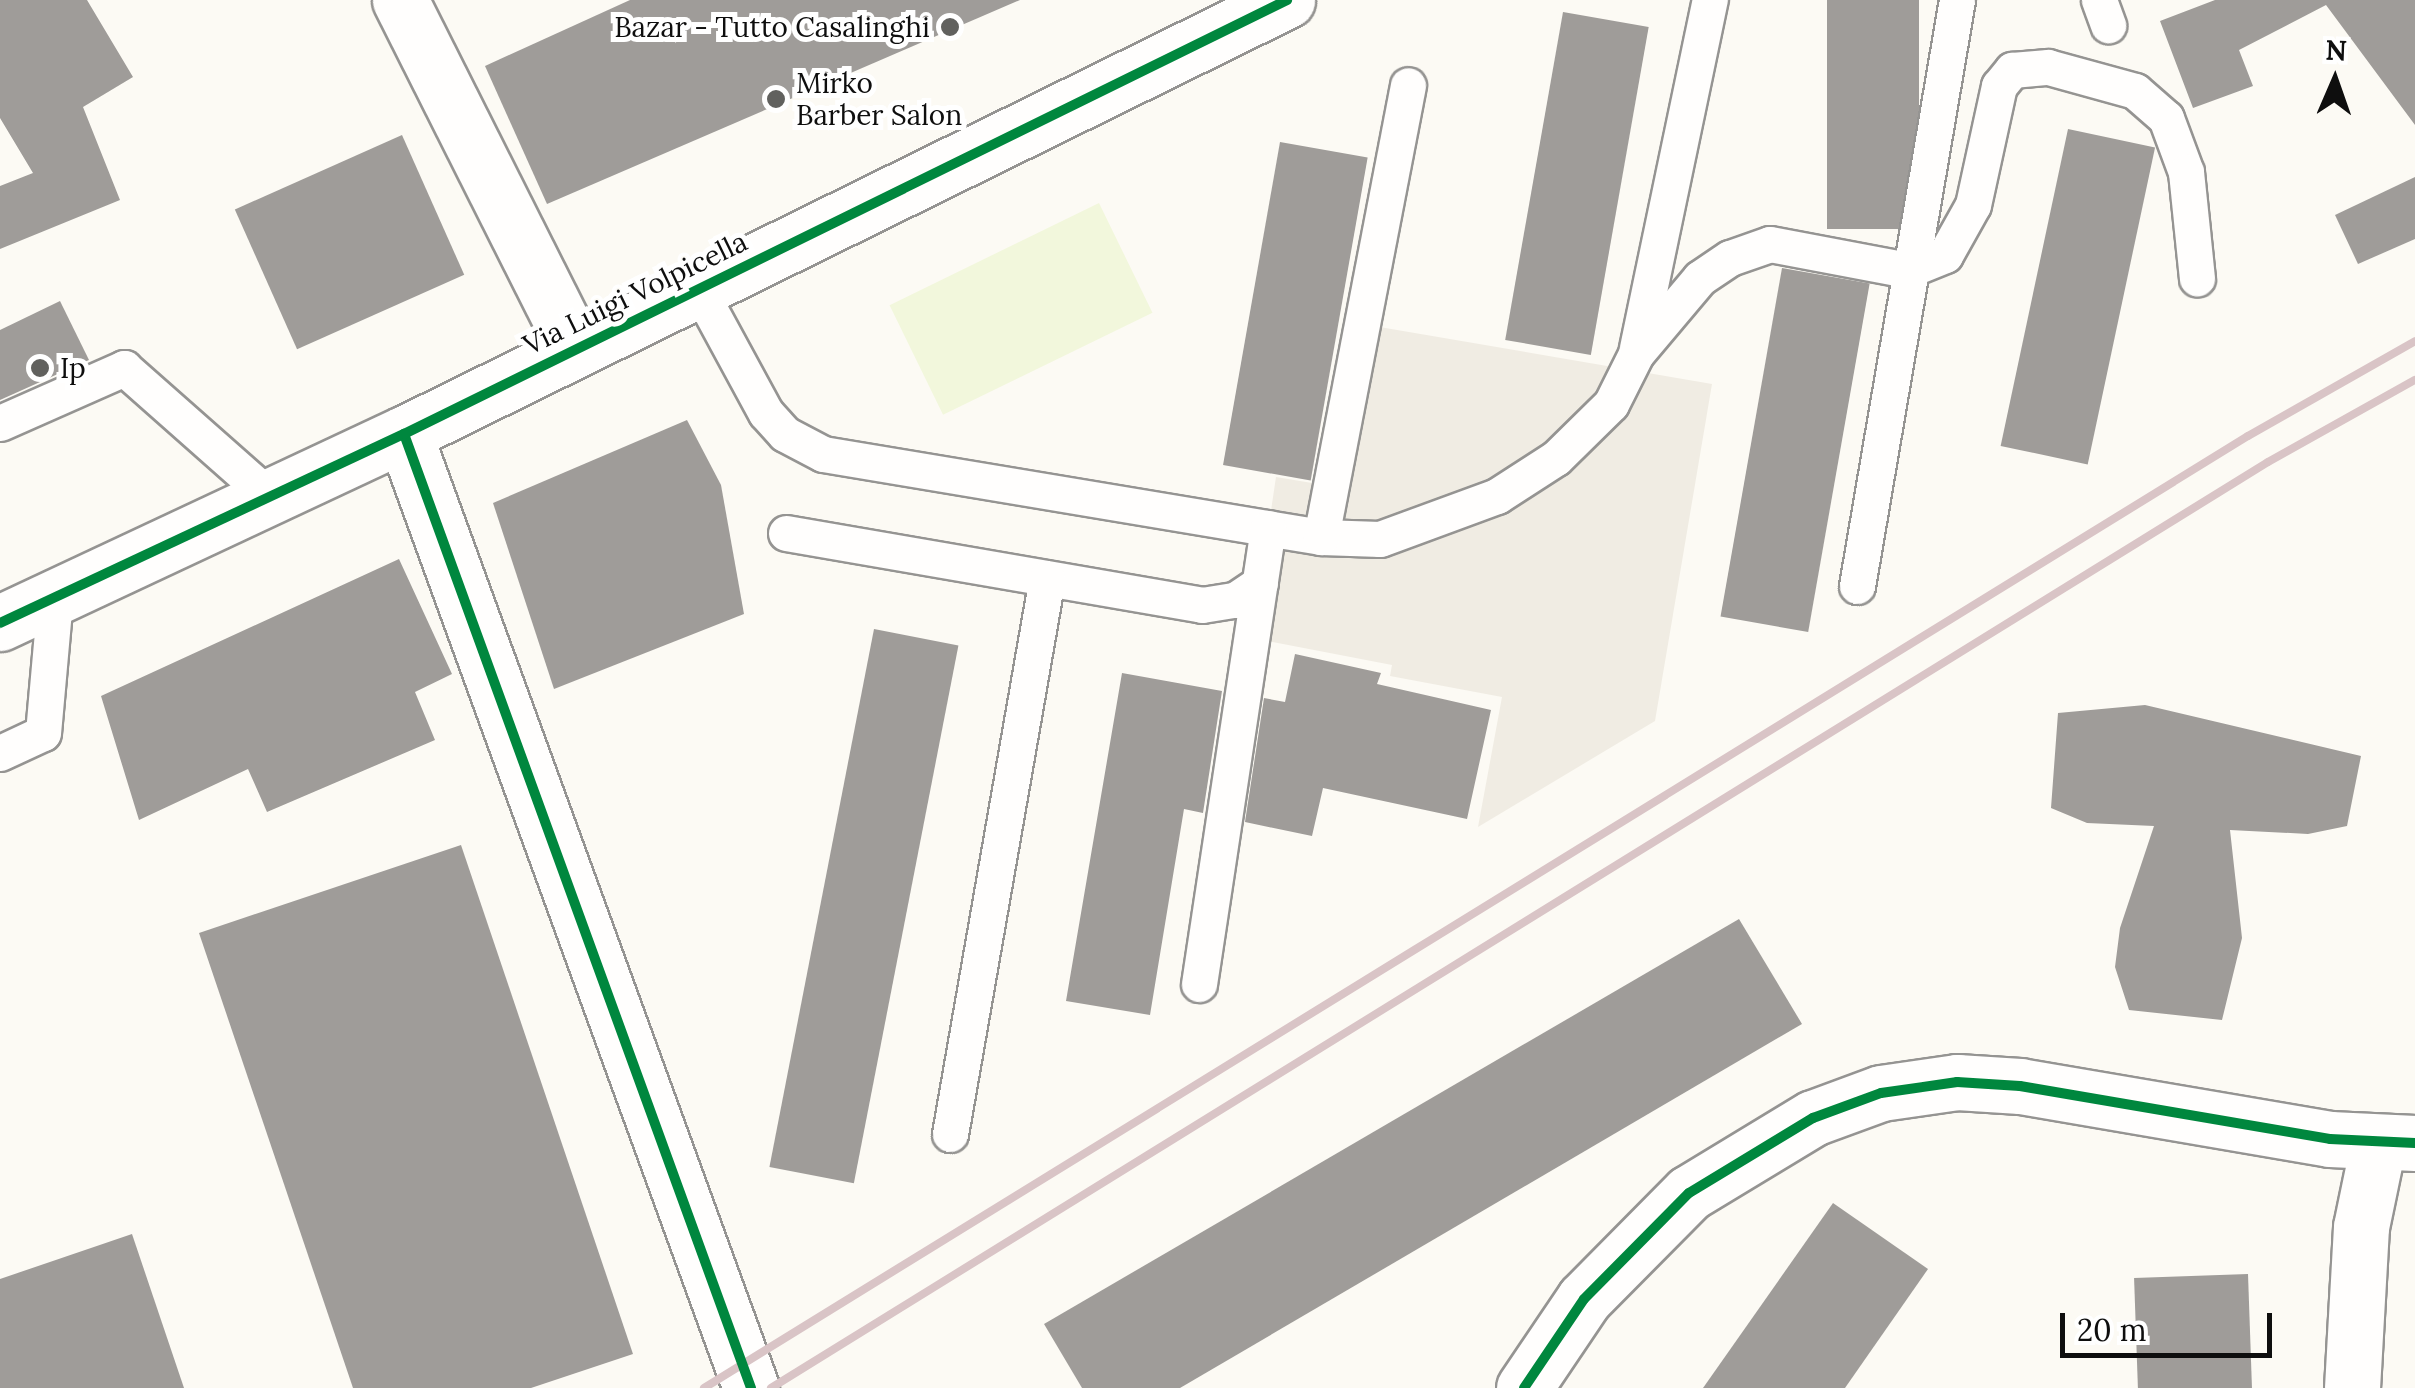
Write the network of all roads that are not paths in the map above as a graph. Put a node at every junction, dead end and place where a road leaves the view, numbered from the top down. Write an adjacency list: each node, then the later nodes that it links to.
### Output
1 (400, 0): 9 (street)
2 (1287, 0): 8 (street, Via Luigi Volpicella)
3 (1710, 0): 10 (lane)
4 (1956, 0): 6 (lane)
5 (1408, 84): 16 (lane)
6 (1908, 270): 7 (lane); 10 (lane); 19 (lane)
7 (2197, 278)
8 (698, 288): 9 (street, Via Luigi Volpicella); 14 (lane)
9 (574, 346): 12 (street, Via Luigi Volpicella)
10 (1636, 354): 16 (lane)
11 (0, 424): 13 (lane)
12 (404, 434): 13 (street, Via Luigi Volpicella); 26 (street)
13 (270, 496): 20 (street, Via Luigi Volpicella)
14 (1268, 528): 16 (lane); 18 (lane)
15 (786, 534): 17 (lane)
16 (1321, 537)
17 (1047, 578): 18 (lane); 24 (lane)
18 (1260, 583): 23 (lane)
19 (1857, 586)
20 (55, 598): 21 (street, Via Luigi Volpicella); 22 (lane)
21 (0, 624)
22 (0, 753)
23 (1199, 984)
24 (950, 1134)
25 (2396, 1144): 27 (street); 28 (street)
26 (751, 1388)
27 (1524, 1388)
28 (2352, 1388)

